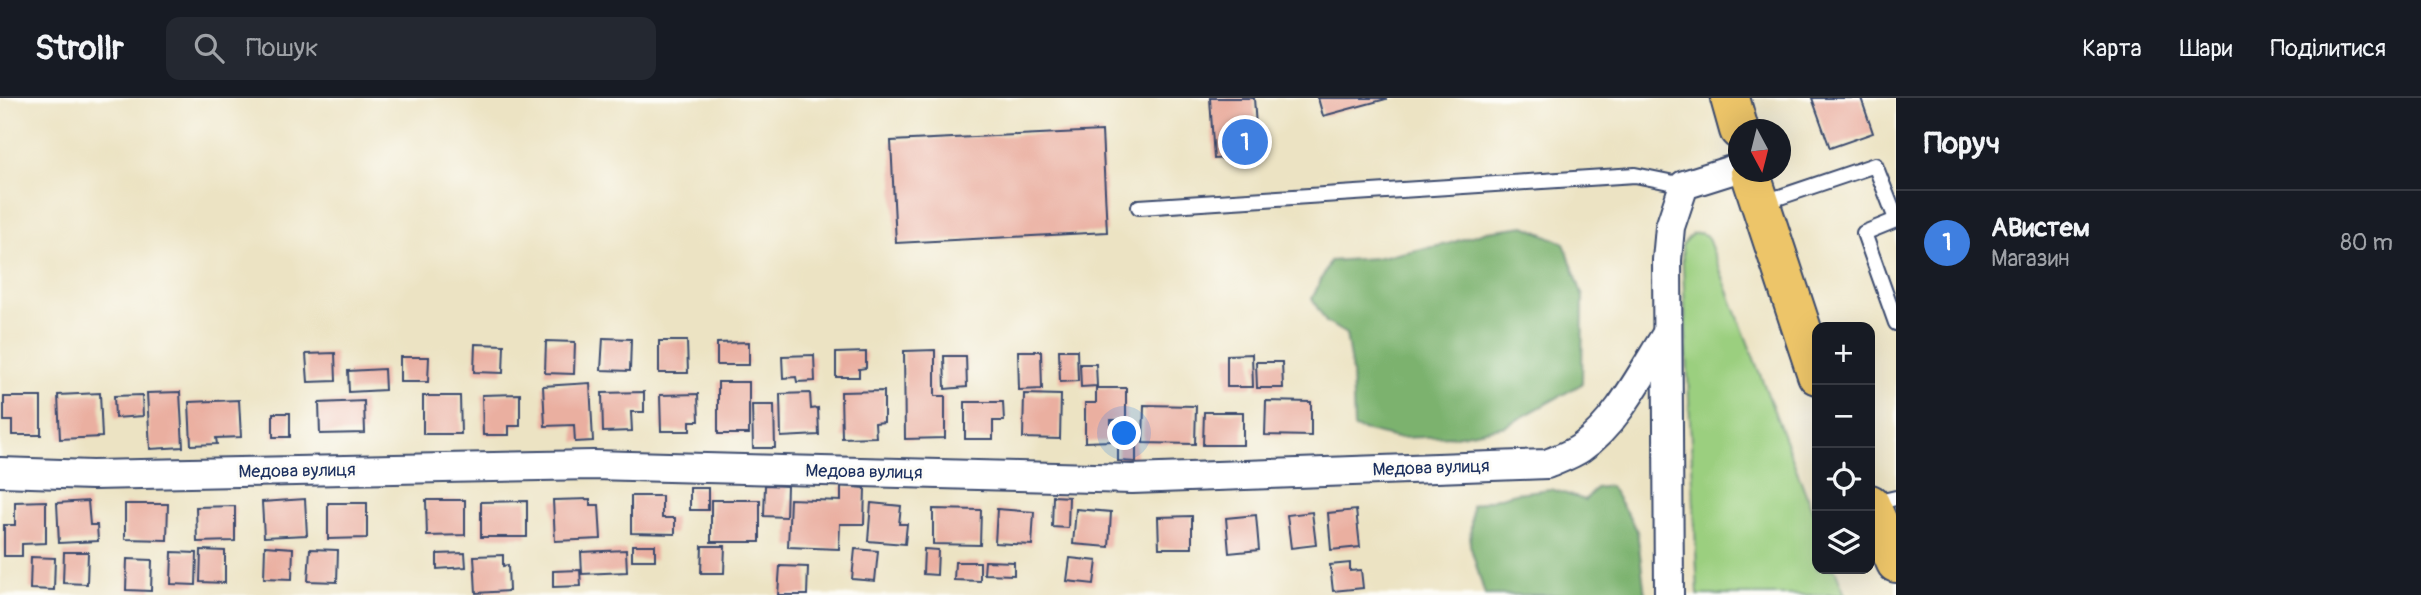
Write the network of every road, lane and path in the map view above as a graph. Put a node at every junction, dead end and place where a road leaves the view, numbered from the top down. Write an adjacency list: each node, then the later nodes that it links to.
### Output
1 (1730, 98): 2 (main road)
2 (1735, 119)
3 (1728, 171): 4 (street)
4 (1684, 185): 6 (lane); 9 (street)
5 (1755, 187): 7 (lane); 10 (main road)
6 (1139, 207)
7 (1896, 220): 8 (lane)
8 (1896, 323)
9 (1667, 335): 11 (street, Медова вулиця); 16 (street)
10 (1812, 360)
11 (0, 472)
12 (1896, 498): 13 (lane)
13 (1875, 503)
14 (1873, 511): 15 (main road)
15 (1896, 564)
16 (1669, 595)

